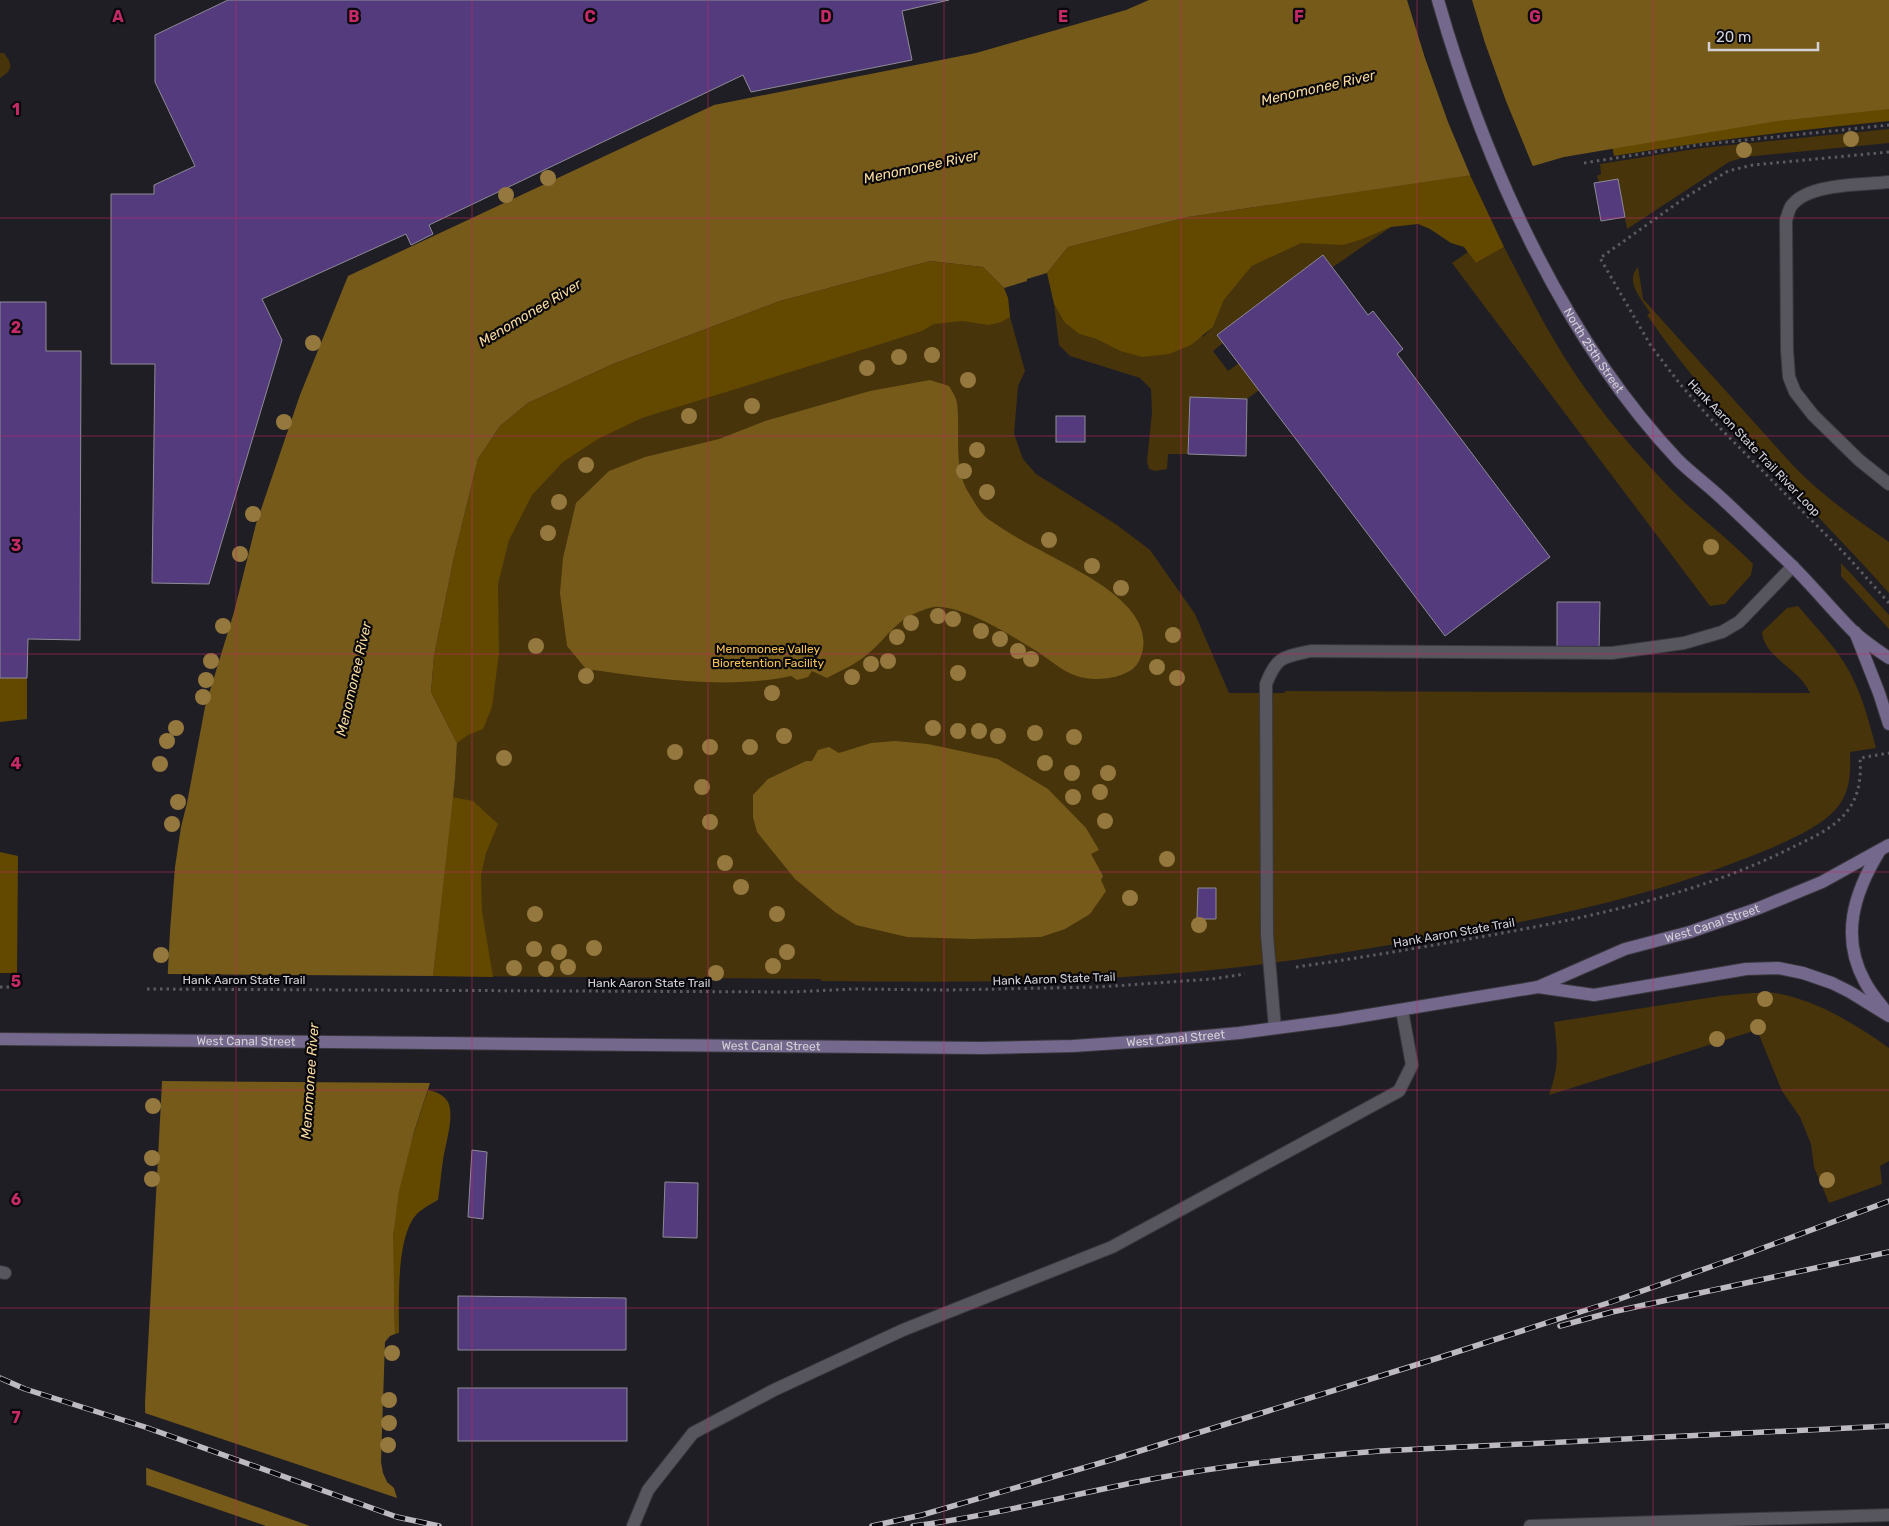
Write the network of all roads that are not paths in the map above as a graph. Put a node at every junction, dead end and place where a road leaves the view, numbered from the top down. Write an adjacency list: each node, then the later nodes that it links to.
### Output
1 (1438, 0): 4 (street, North 25th Street)
2 (1889, 182): 3 (lane)
3 (1889, 484)
4 (1793, 566): 5 (street, North 25th Street); 12 (lane)
5 (1855, 632): 6 (street, North 25th Street); 7 (street, North 25th Street)
6 (1889, 658)
7 (1889, 724)
8 (1885, 848): 9 (street, West Canal Street); 11 (street)
9 (1538, 987): 10 (street, West Canal Street); 11 (street, West Canal Street)
10 (1402, 1010): 12 (street, West Canal Street); 15 (lane)
11 (1889, 1015)
12 (1276, 1028): 13 (street, West Canal Street)
13 (0, 1039)
14 (1889, 1515): 16 (lane)
15 (634, 1526)
16 (1530, 1526)

